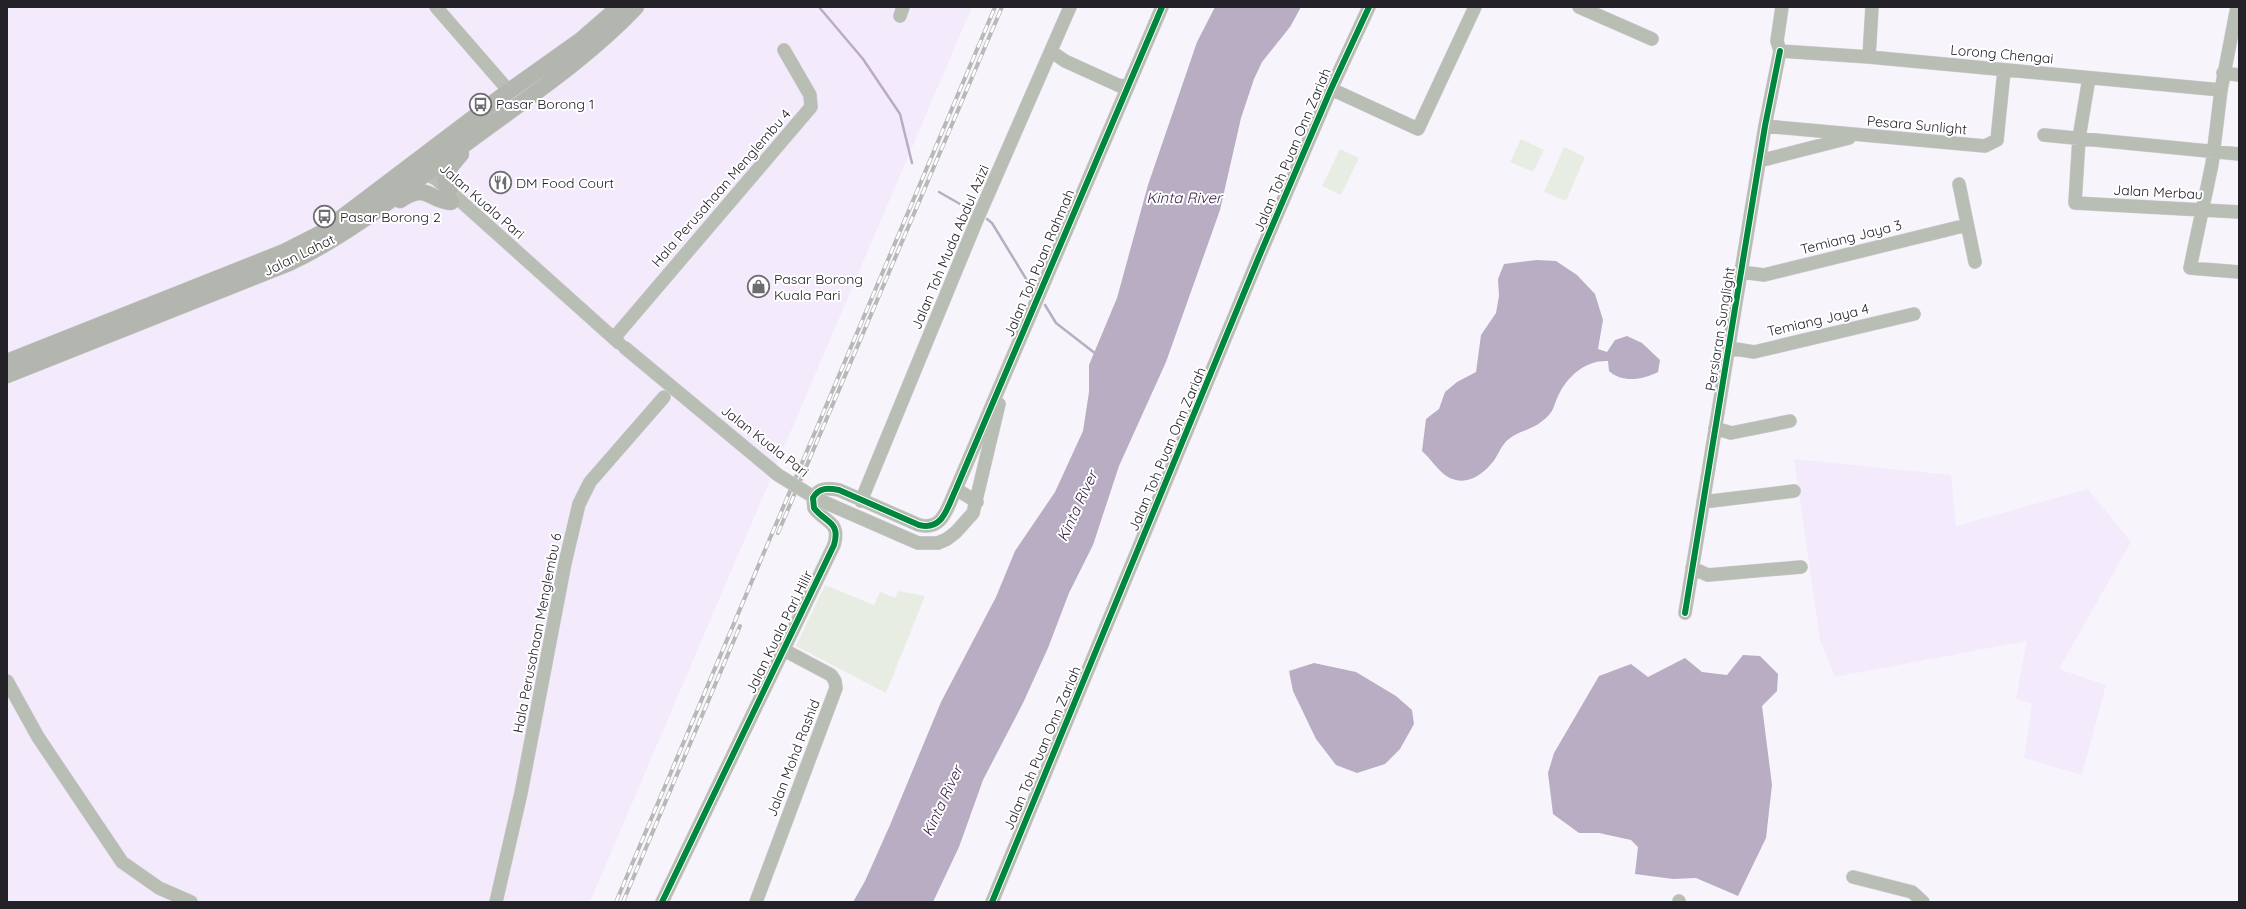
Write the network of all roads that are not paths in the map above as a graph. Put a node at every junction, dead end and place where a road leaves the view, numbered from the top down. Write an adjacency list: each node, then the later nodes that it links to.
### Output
1 (436, 7): 26 (street)
2 (619, 7): 26 (main road)
3 (636, 7): 31 (main road)
4 (1070, 7): 17 (street, Jalan Toh Muda Abdul Azizi)
5 (1162, 7): 23 (street, Jalan Toh Puan Rahmah)
6 (1369, 7): 24 (street, Jalan Toh Puan Onn Zariah)
7 (1475, 7): 24 (street)
8 (1580, 7): 13 (street)
9 (1782, 7): 15 (street, Persiaran Sunglight)
10 (1872, 7): 16 (street)
11 (2237, 7): 12 (street)
12 (2235, 33): 20 (street)
13 (1652, 39)
14 (784, 50): 47 (street, Hala Perusahaan Menglembu 4)
15 (1780, 50): 16 (street, Lorong Chengai); 28 (street, Persiaran Sunglight)
16 (1869, 57): 19 (street, Lorong Chengai)
17 (1049, 58): 18 (street); 57 (street, Jalan Toh Muda Abdul Azizi)
18 (1063, 64): 23 (street); 27 (street)
19 (2004, 71): 22 (street, Lorong Chengai); 30 (street, Pesara Sunlight)
20 (2223, 73): 21 (street); 25 (street)
21 (2239, 75)
22 (2089, 78): 25 (street, Lorong Chengai); 32 (street)
23 (1127, 85): 27 (street, Jalan Toh Puan Rahmah)
24 (1331, 89): 71 (street, Jalan Toh Puan Onn Zariah)
25 (2220, 90): 33 (street)
26 (509, 91): 36 (main road); 42 (main road)
27 (1121, 100): 50 (street, Jalan Toh Puan Rahmah)
28 (1765, 126): 30 (street, Pesara Sunlight); 35 (street, Persiaran Sunglight)
29 (2044, 135): 32 (street)
30 (1857, 136): 35 (street)
31 (472, 138): 36 (main road); 38 (main road)
32 (2079, 138): 33 (street); 39 (street, Jalan Merbau)
33 (2213, 152): 34 (street); 39 (street)
34 (2239, 154)
35 (1759, 161): 44 (street, Persiaran Sunglight)
36 (426, 174): 38 (street, Jalan Kuala Pari); 42 (main road)
37 (1959, 184): 41 (street)
38 (450, 196): 42 (main road); 47 (street, Jalan Kuala Pari)
39 (2202, 210): 40 (street, Jalan Merbau); 45 (street)
40 (2239, 212)
41 (1967, 225): 43 (street); 44 (street, Temiang Jaya 3)
42 (328, 236): 49 (main road); 51 (main road, Jalan Lahat)
43 (1975, 262)
44 (1741, 272): 48 (street, Persiaran Sunglight)
45 (2239, 272)
46 (1914, 314): 48 (street, Temiang Jaya 4)
47 (614, 338): 59 (street, Jalan Kuala Pari, bridge)
48 (1729, 348): 54 (street, Persiaran Sunglight)
49 (7, 362)
50 (1006, 372): 55 (street, Jalan Toh Puan Rahmah); 59 (street, Jalan Kuala Pari)
51 (7, 375)
52 (664, 397): 68 (street, Hala Perusahaan Menglembu 6)
53 (1790, 421): 54 (street)
54 (1715, 428): 58 (street, Persiaran Sunglight)
55 (956, 489): 59 (street); 60 (street, Jalan Toh Puan Rahmah)
56 (1794, 491): 58 (street)
57 (861, 501): 60 (street, Jalan Kuala Pari Hilir); 64 (street, Jalan Kuala Pari Hilir)
58 (1703, 502): 62 (street, Persiaran Sunglight)
59 (975, 508)
60 (934, 526)
61 (1801, 566): 62 (street)
62 (1692, 568): 63 (street, Persiaran Sunglight)
63 (1685, 613)
64 (784, 650): 69 (street, Jalan Kuala Pari Hilir); 70 (street, Jalan Mohd Rashid)
65 (7, 681): 67 (street)
66 (1853, 878): 72 (street)
67 (191, 902)
68 (496, 902)
69 (662, 902)
70 (756, 902)
71 (992, 902)
72 (1923, 902)

